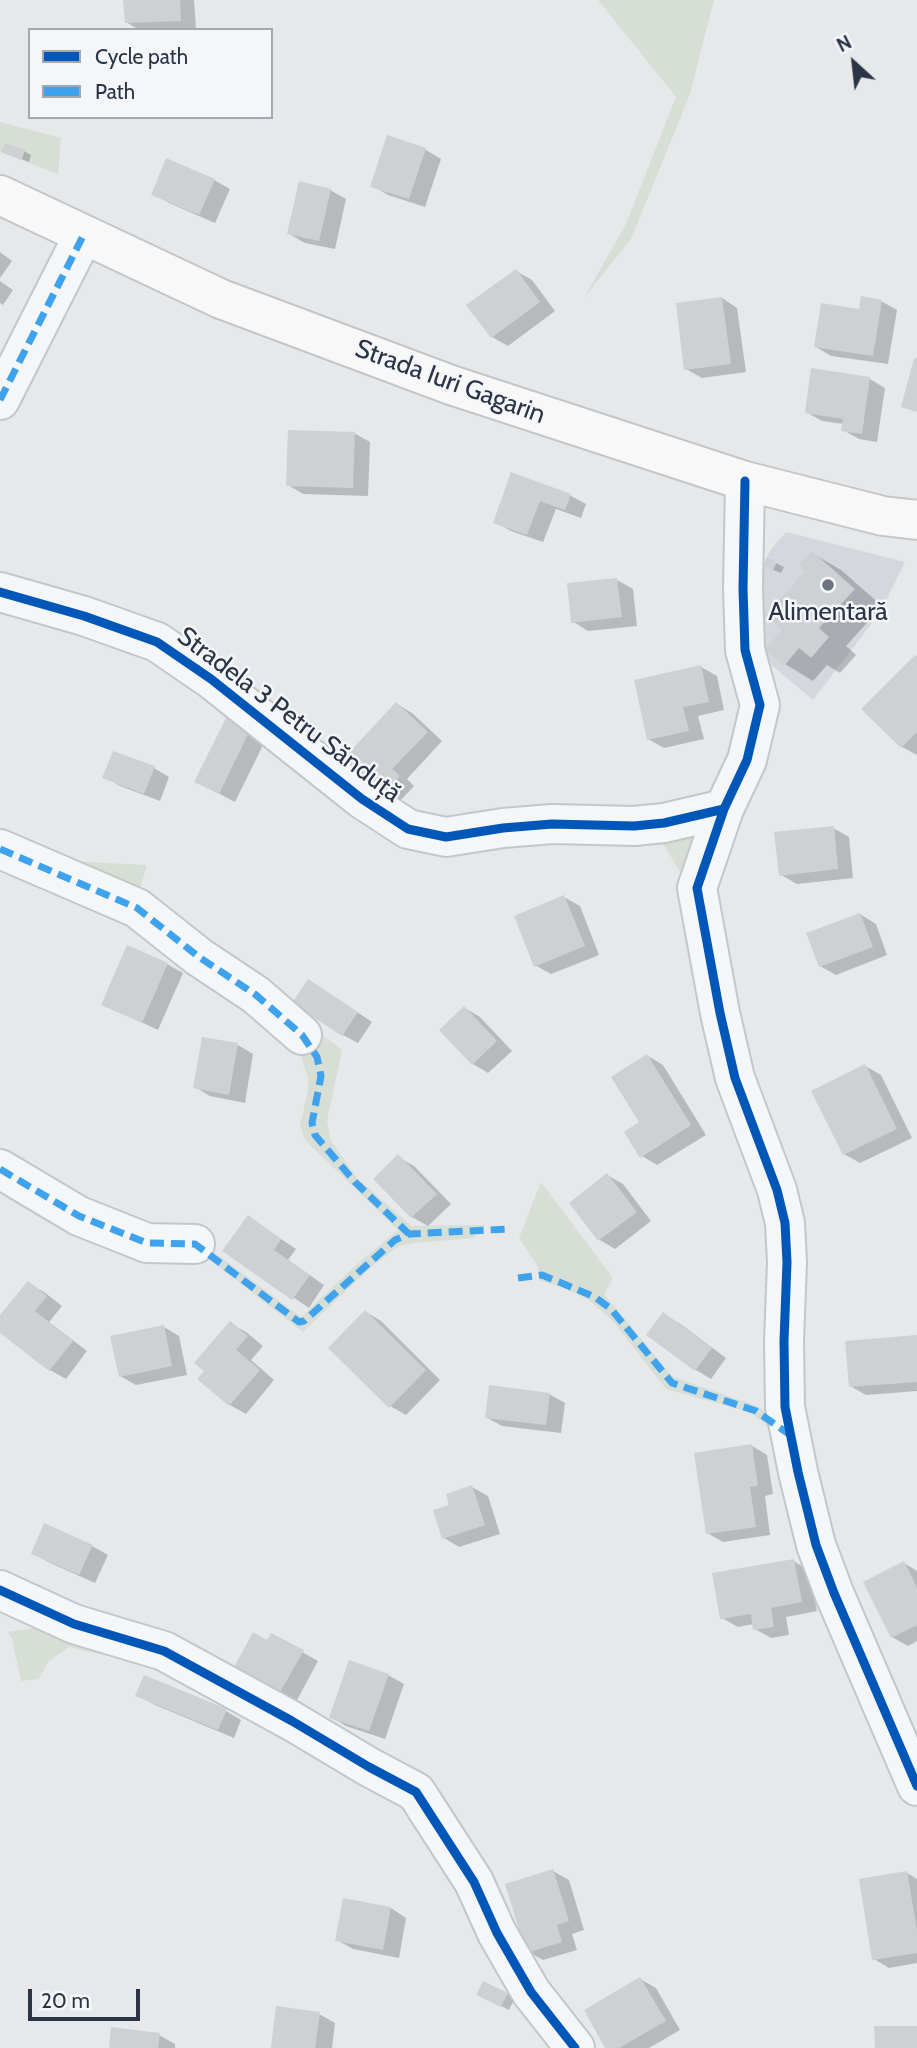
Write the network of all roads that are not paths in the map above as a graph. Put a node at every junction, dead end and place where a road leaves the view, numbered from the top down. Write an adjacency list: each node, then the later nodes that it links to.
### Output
1 (0, 195): 2 (main road, Strada Iuri Gagarin)
2 (83, 236): 3 (street); 4 (main road, Strada Iuri Gagarin)
3 (0, 400)
4 (745, 481): 5 (main road, Strada Iuri Gagarin); 7 (street)
5 (917, 520)
6 (0, 592): 7 (street, Stradela 3 Petru Sănduță)
7 (724, 809): 13 (street)
8 (0, 849): 9 (street)
9 (302, 1035)
10 (0, 1169): 11 (street)
11 (195, 1244)
12 (0, 1590): 14 (street)
13 (917, 1786)
14 (575, 2048)

